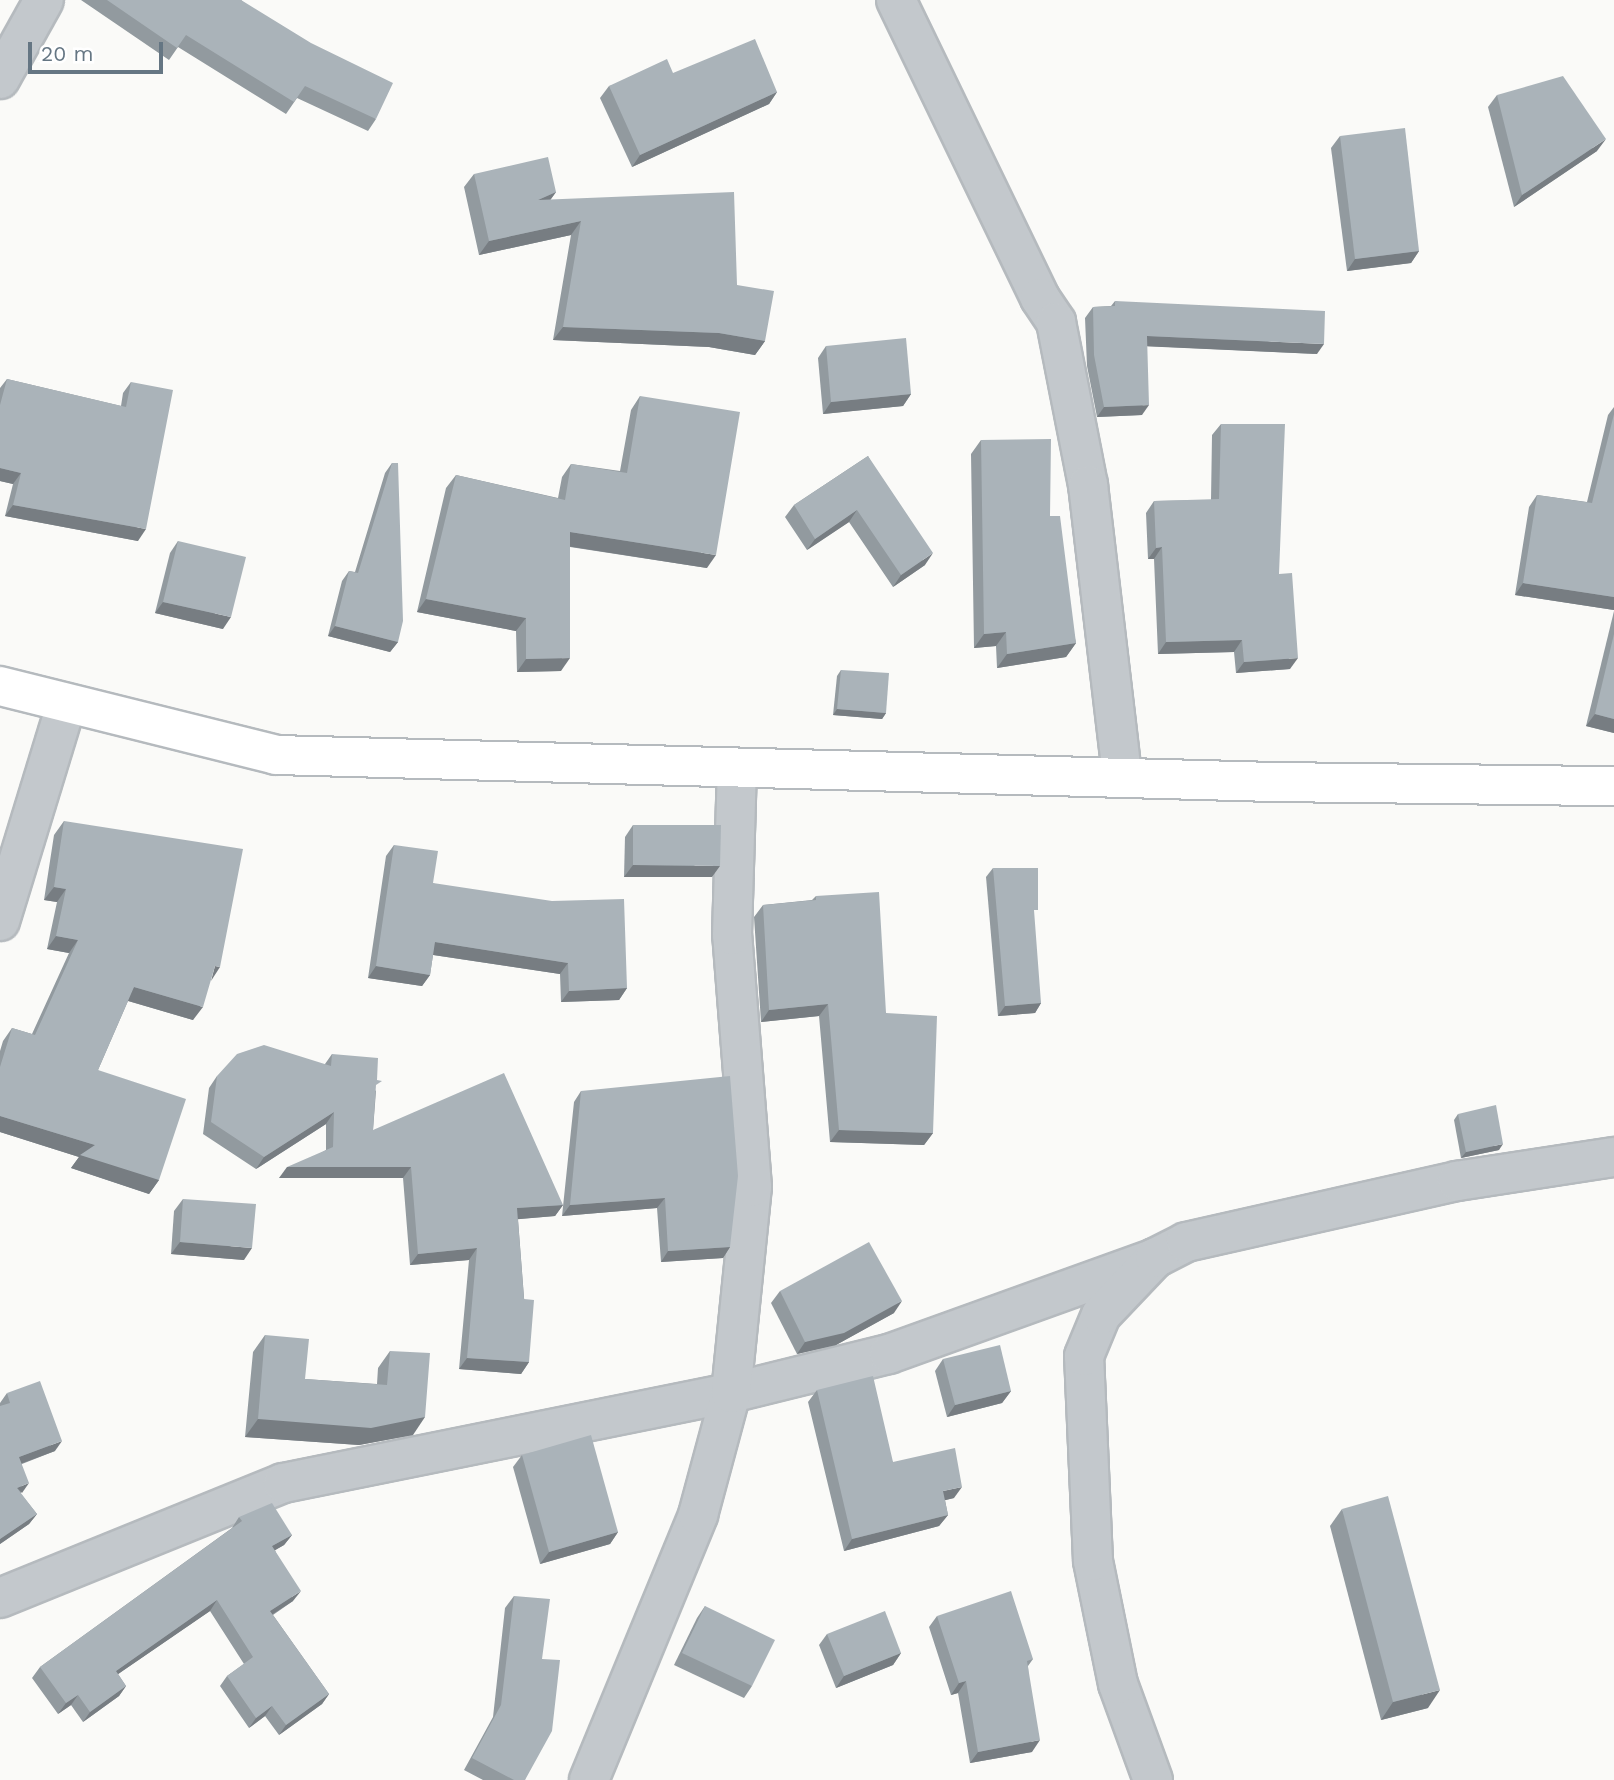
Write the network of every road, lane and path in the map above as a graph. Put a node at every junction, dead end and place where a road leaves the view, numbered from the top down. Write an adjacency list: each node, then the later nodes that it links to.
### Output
1 (44, 0): 3 (street)
2 (896, 0): 7 (street)
3 (0, 79)
4 (0, 686): 5 (main road)
5 (66, 705): 6 (main road); 9 (street)
6 (737, 769): 7 (main road); 12 (street)
7 (1122, 775): 8 (main road)
8 (1614, 786)
9 (0, 920)
10 (1614, 1157): 11 (street)
11 (1155, 1258): 12 (street); 15 (street)
12 (731, 1393): 13 (street); 14 (street)
13 (0, 1598)
14 (589, 1780)
15 (1153, 1780)

